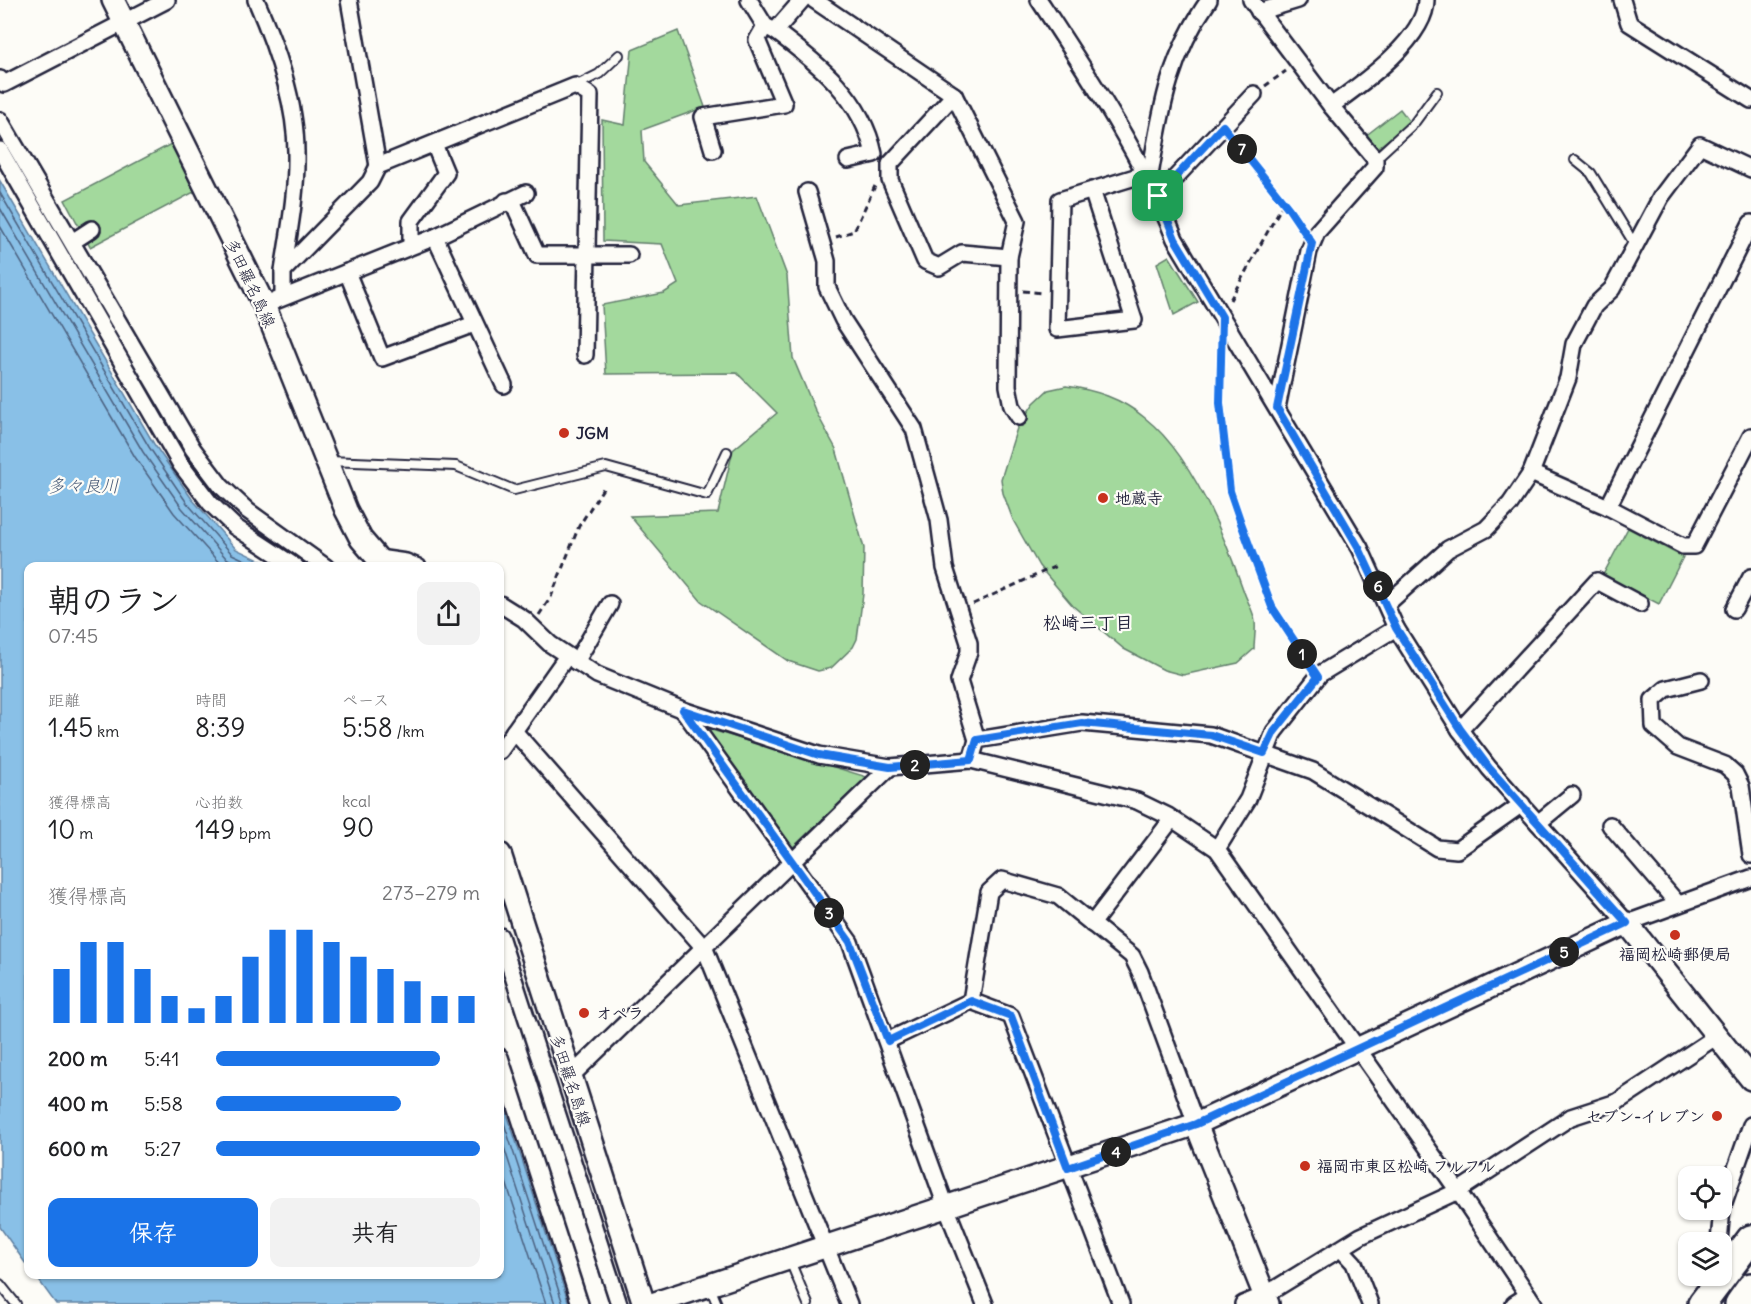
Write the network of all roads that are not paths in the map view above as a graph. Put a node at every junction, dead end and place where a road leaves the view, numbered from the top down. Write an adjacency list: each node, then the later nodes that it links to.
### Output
1 (113, 0): 14 (street, 多田羅名島線)
2 (167, 0): 14 (street)
3 (256, 0): 48 (street)
4 (349, 0): 31 (street)
5 (749, 0): 15 (street)
6 (802, 0): 15 (street)
7 (814, 0): 21 (street)
8 (1039, 0): 33 (street)
9 (1209, 0): 33 (street)
10 (1298, 0): 13 (street)
11 (1426, 0): 23 (street)
12 (1622, 0): 22 (street)
13 (1255, 6): 23 (street)
14 (124, 22): 17 (street); 51 (street, 多田羅名島線)
15 (770, 29): 27 (street); 29 (street)
16 (619, 55): 18 (lane)
17 (2, 81)
18 (575, 86): 25 (street); 45 (street)
19 (1437, 92): 28 (lane)
20 (1254, 94): 37 (street)
21 (954, 95): 47 (street); 47 (street)
22 (1751, 100)
23 (1330, 106): 28 (street)
24 (0, 120): 42 (street)
25 (434, 144): 31 (street); 44 (street)
26 (0, 150): 62 (street)
27 (713, 150)
28 (1375, 159): 55 (street)
29 (848, 160)
30 (1575, 160): 43 (lane)
31 (378, 166): 48 (street)
32 (1751, 169): 43 (street)
33 (1147, 178): 34 (street); 37 (street)
34 (1092, 190): 34 (street)
35 (807, 192): 78 (street)
36 (526, 193): 38 (street)
37 (1158, 196): 55 (street)
38 (506, 201): 41 (street); 45 (street)
39 (92, 229): 42 (street)
40 (1750, 229): 61 (street)
41 (435, 237): 44 (street); 52 (street)
42 (72, 242): 63 (street)
43 (1635, 245): 60 (street)
44 (411, 246): 49 (street)
45 (587, 255): 46 (street); 53 (street)
46 (629, 255)
47 (1009, 257): 56 (street)
48 (283, 271): 50 (street)
49 (347, 272): 50 (street); 52 (street)
50 (283, 297): 51 (street)
51 (264, 305): 59 (street, 多田羅名島線)
52 (474, 324): 54 (street)
53 (585, 356)
54 (504, 385)
55 (1277, 408): 68 (street)
56 (1019, 417)
57 (1751, 436): 61 (street)
58 (728, 452): 59 (lane)
59 (327, 461): 64 (street, 多田羅名島線)
60 (1531, 473): 61 (street); 68 (street)
61 (1608, 507)
62 (288, 562)
63 (319, 562)
64 (381, 562): 65 (street)
65 (406, 562)
66 (1751, 577): 71 (street)
67 (610, 604): 73 (street)
68 (1387, 604): 72 (street)
69 (1640, 604): 76 (street)
70 (504, 607): 73 (street)
71 (1734, 609)
72 (1396, 628): 76 (street); 80 (street)
73 (571, 659): 75 (street); 77 (street)
74 (1701, 680): 89 (street)
75 (683, 710): 82 (street); 90 (street)
76 (1460, 729): 84 (street)
77 (514, 731): 79 (street); 97 (street)
78 (977, 740): 80 (street); 81 (street)
79 (504, 745)
80 (1264, 753): 84 (street); 88 (street)
81 (971, 760): 82 (street); 85 (street)
82 (890, 767): 90 (street)
83 (1572, 795): 86 (street)
84 (1522, 804): 86 (street)
85 (1172, 819): 88 (street); 95 (street)
86 (1538, 823): 94 (street)
87 (1610, 825): 93 (street)
88 (1216, 849): 101 (street)
89 (1751, 855)
90 (793, 862): 97 (street); 100 (street)
91 (504, 867): 103 (street, 多田羅名島線)
92 (1751, 878): 93 (street)
93 (1678, 904): 94 (street)
94 (1627, 923): 99 (street); 101 (street)
95 (1092, 924): 98 (street); 105 (street)
96 (504, 948): 123 (street)
97 (705, 949): 103 (street); 112 (street)
98 (971, 1001): 100 (street); 107 (street)
99 (1717, 1036): 104 (street); 108 (street)
100 (888, 1041): 109 (street)
101 (1357, 1050): 105 (street); 108 (street)
102 (504, 1069): 122 (street)
103 (570, 1077): 124 (street, 多田羅名島線)
104 (1751, 1079)
105 (1196, 1124): 107 (street); 120 (street)
106 (1751, 1125): 110 (street)
107 (1068, 1168): 109 (street); 129 (street)
108 (1458, 1191): 113 (street); 119 (street)
109 (947, 1209): 112 (street); 128 (street)
110 (1720, 1232)
111 (1751, 1239): 117 (highway)
112 (827, 1247): 114 (street); 127 (street)
113 (1341, 1249): 120 (street); 131 (street)
114 (790, 1259): 118 (street); 126 (lane)
115 (0, 1284): 121 (lane)
116 (1751, 1287): 133 (highway)
117 (1711, 1288)
118 (714, 1295): 125 (street)
119 (1531, 1299): 132 (street)
120 (1267, 1300): 130 (street)
121 (16, 1304)
122 (580, 1304)
123 (619, 1304)
124 (644, 1304)
125 (652, 1304)
126 (808, 1304)
127 (849, 1304)
128 (985, 1304)
129 (1121, 1304)
130 (1243, 1304)
131 (1370, 1304)
132 (1514, 1304)
133 (1738, 1304)

